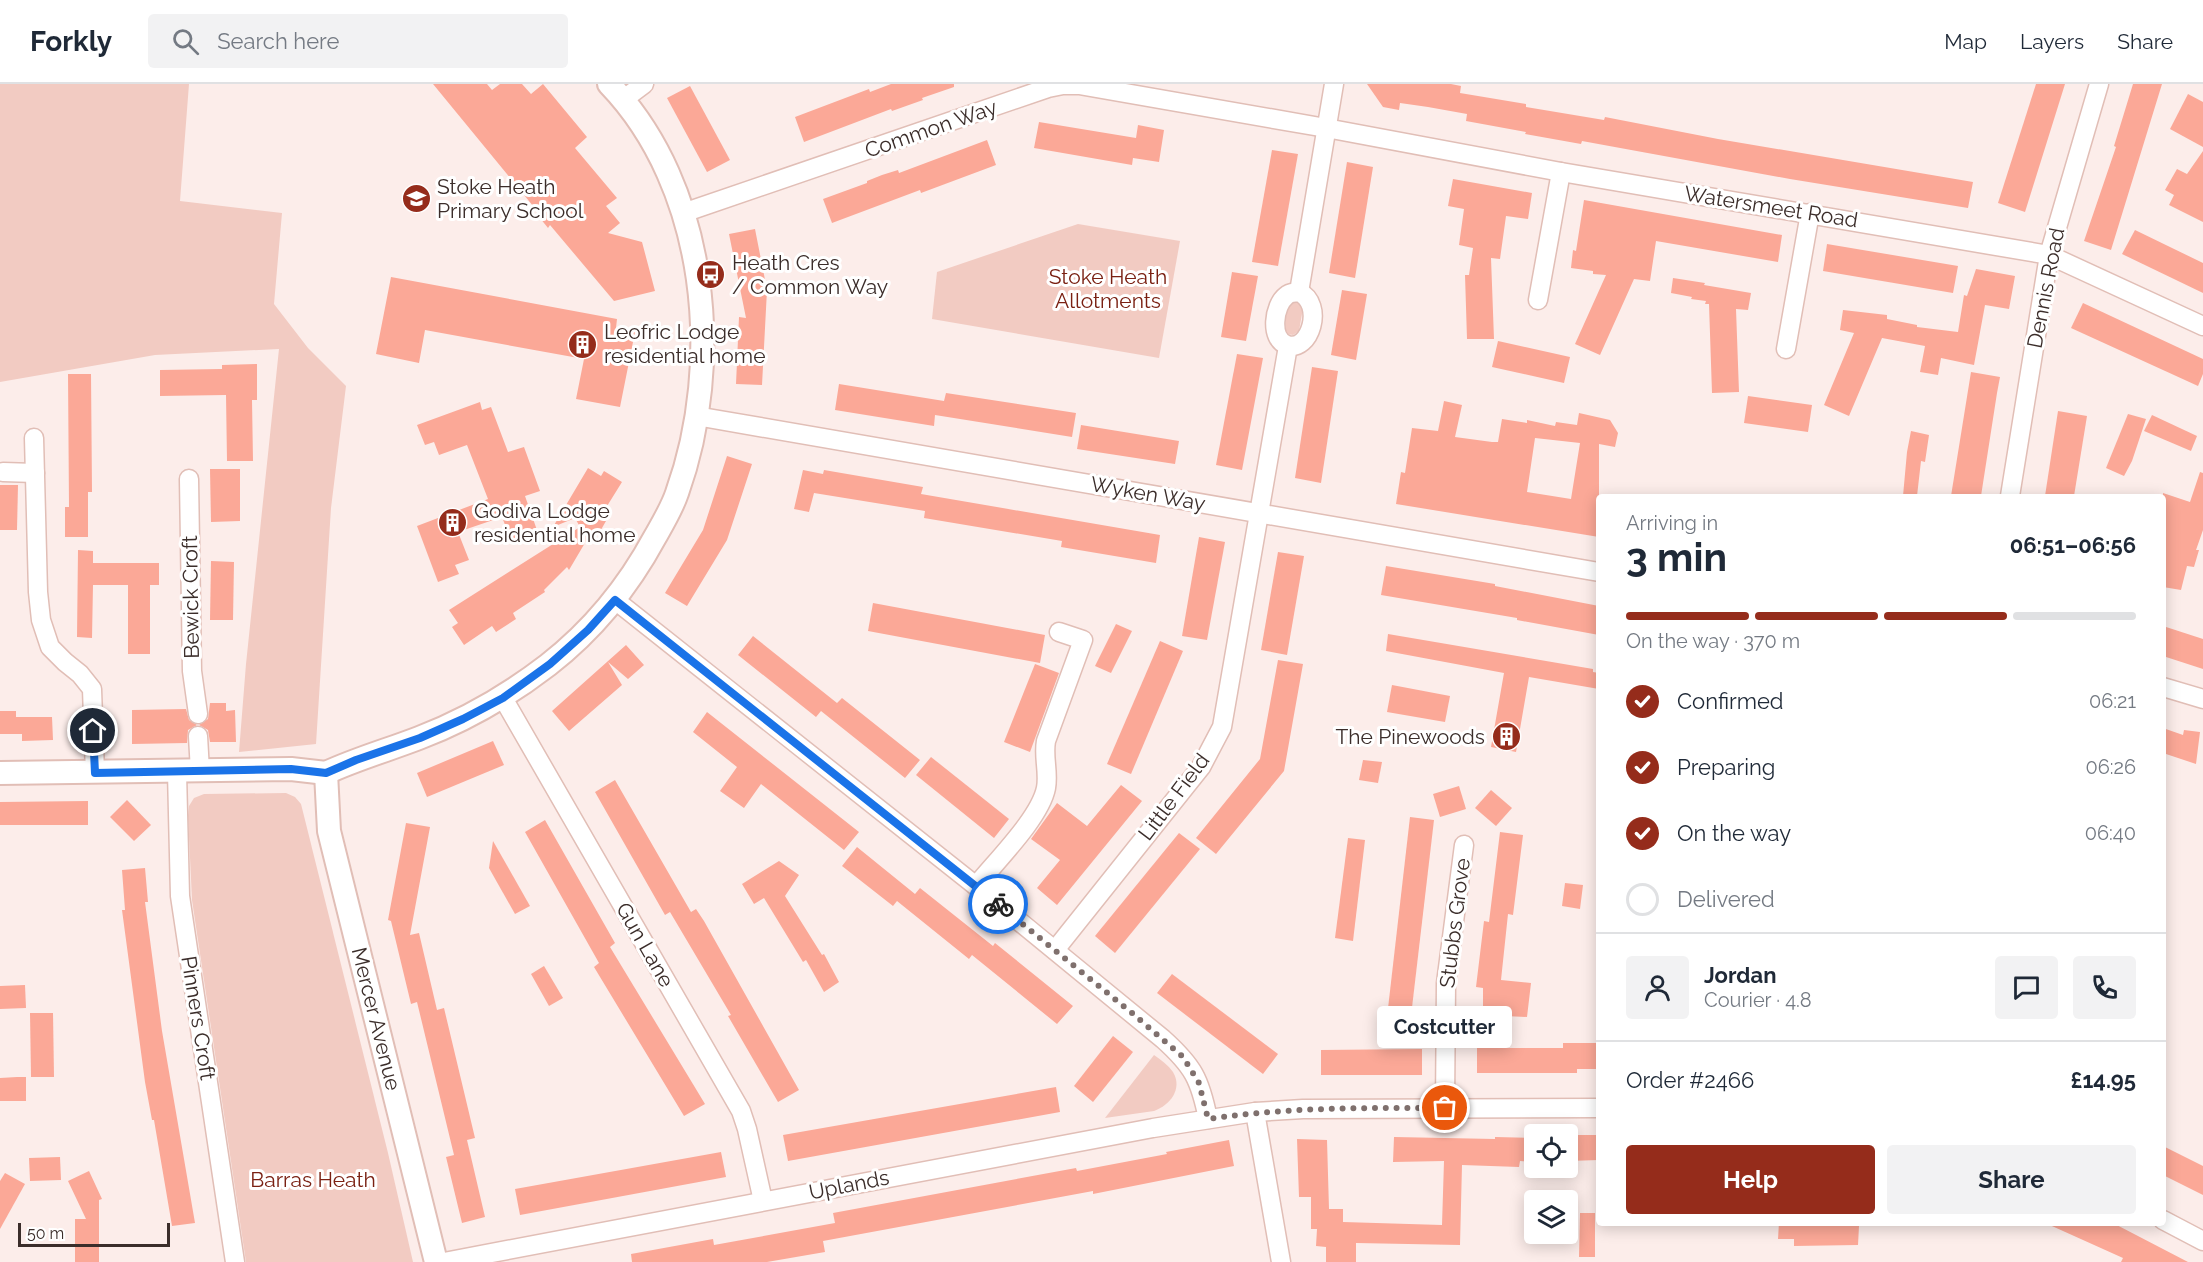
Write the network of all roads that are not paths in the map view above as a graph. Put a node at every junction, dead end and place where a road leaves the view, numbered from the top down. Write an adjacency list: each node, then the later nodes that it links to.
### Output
1 (644, 84): 5 (street)
2 (1334, 84): 6 (street)
3 (2100, 84): 10 (street, Dennis Road)
4 (1079, 85): 6 (street, Common Way); 8 (street, Common Way)
5 (616, 92): 8 (street)
6 (1326, 128): 7 (street, Watersmeet Road); 11 (street)
7 (1561, 172): 9 (street, Watersmeet Road); 12 (street)
8 (684, 213): 16 (street)
9 (1810, 213): 10 (street, Watersmeet Road); 15 (street)
10 (2049, 255): 13 (street, Watersmeet Road); 21 (street, Dennis Road)
11 (1299, 292): 14 (street); 14 (street)
12 (1538, 300)
13 (2203, 326)
14 (1288, 346): 22 (street, Little Field)
15 (1786, 349)
16 (696, 416): 22 (street, Wyken Way); 24 (street)
17 (34, 438): 19 (street)
18 (3, 472): 19 (street)
19 (35, 473): 34 (street)
20 (189, 479): 29 (street, Bewick Croft)
21 (2010, 494)
22 (1260, 513): 23 (street, Wyken Way); 38 (street, Little Field)
23 (1596, 571)
24 (615, 600): 27 (street); 37 (street)
25 (1059, 632): 37 (street)
26 (2166, 688): 28 (street)
27 (503, 698): 35 (street); 43 (street, Gun Lane)
28 (2203, 699)
29 (198, 714)
30 (198, 736): 31 (street)
31 (200, 771): 32 (street); 35 (street)
32 (177, 772): 34 (street); 46 (street, Pinners Croft)
33 (0, 773): 34 (street)
34 (95, 773)
35 (326, 773): 47 (street, Mercer Avenue)
36 (1464, 845): 39 (street, Stubbs Grove)
37 (976, 886): 38 (street)
38 (1055, 951): 42 (street)
39 (1445, 1108): 40 (street, Uplands); 41 (street, Uplands)
40 (1596, 1108)
41 (1255, 1112): 42 (street, Uplands); 49 (street)
42 (1208, 1119): 43 (street, Uplands)
43 (763, 1202): 48 (street, Uplands)
44 (2166, 1222): 45 (street)
45 (2203, 1241)
46 (235, 1262)
47 (436, 1262)
48 (444, 1262)
49 (1281, 1262)

